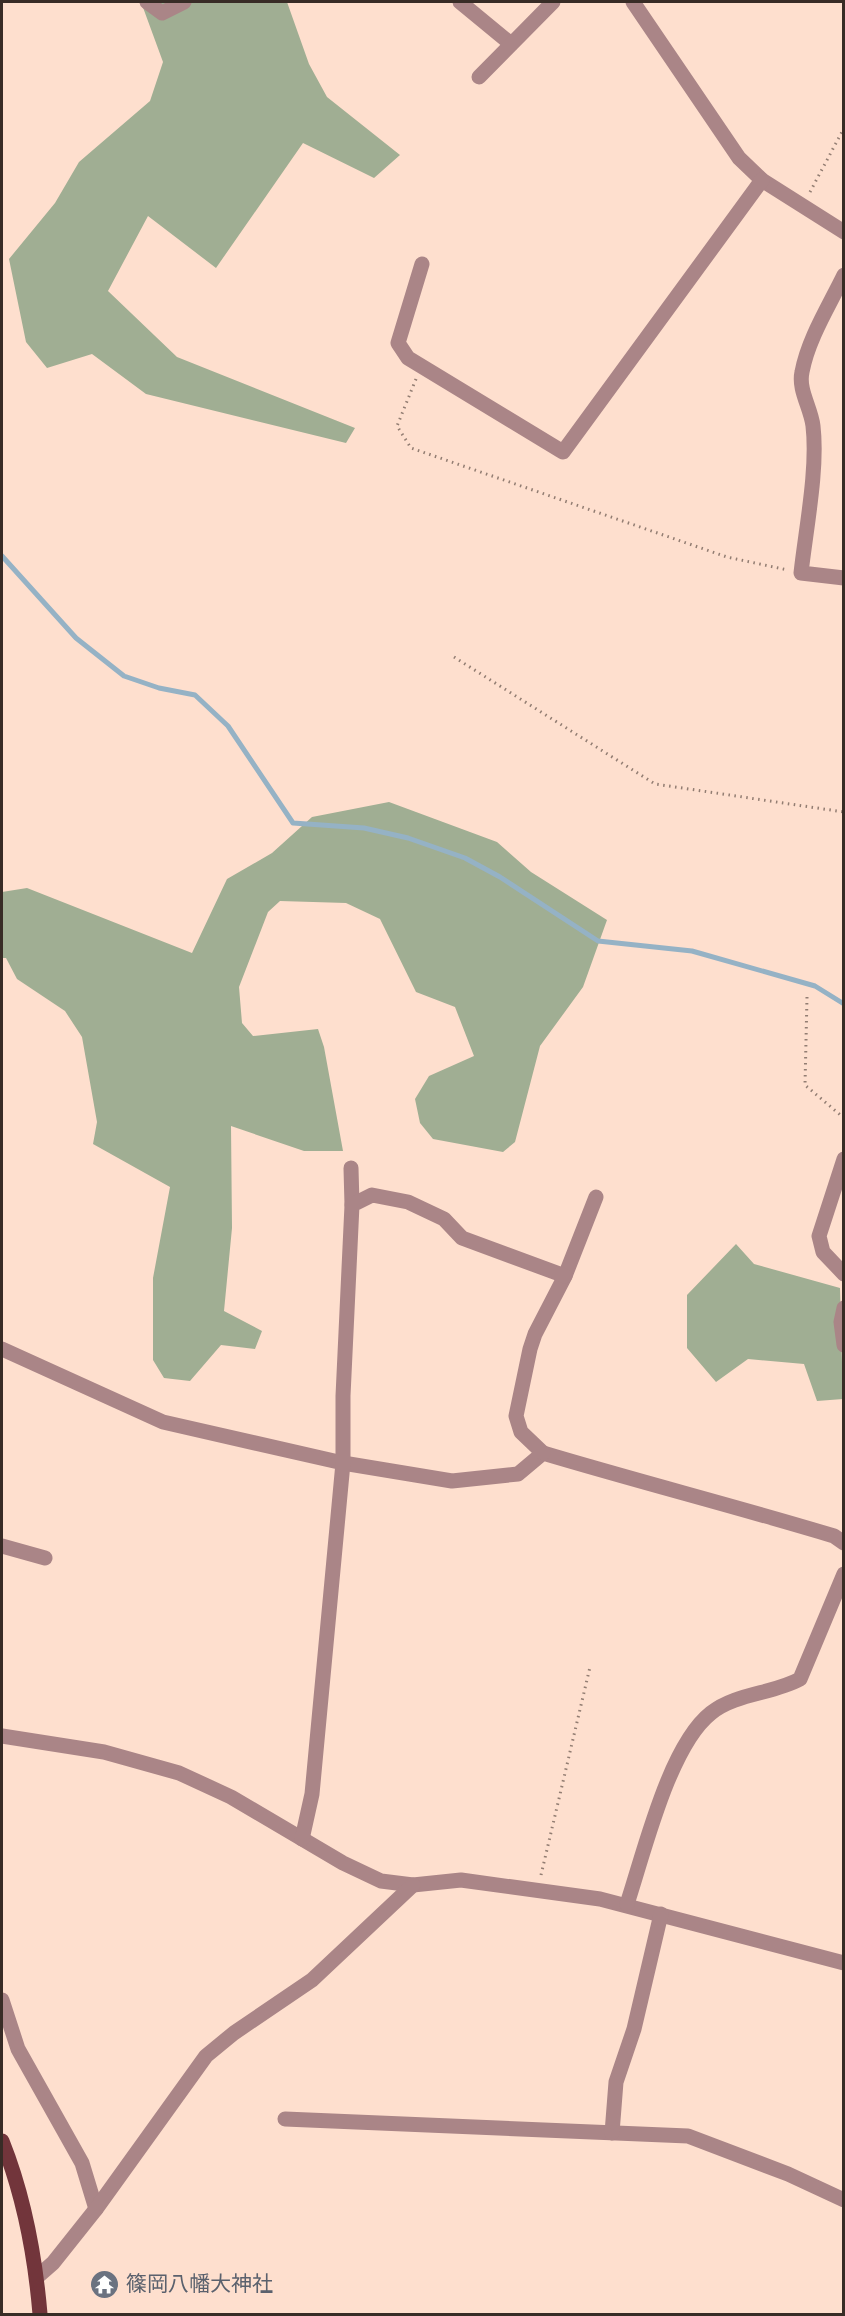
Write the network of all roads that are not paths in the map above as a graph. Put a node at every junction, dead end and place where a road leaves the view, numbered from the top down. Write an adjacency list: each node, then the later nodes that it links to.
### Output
1 (147, 2): 2 (street)
2 (184, 2)
3 (460, 2): 6 (street)
4 (553, 2): 6 (street)
5 (633, 2): 8 (street)
6 (511, 44): 7 (street)
7 (479, 77)
8 (762, 180): 9 (street); 10 (street)
9 (843, 232)
10 (422, 264)
11 (843, 275): 12 (street)
12 (843, 578)
13 (843, 1159): 17 (street)
14 (351, 1168): 16 (street)
15 (596, 1197): 18 (street)
16 (352, 1204): 18 (street); 23 (street)
17 (843, 1274)
18 (565, 1276): 22 (street)
19 (843, 1308): 20 (street)
20 (843, 1345)
21 (2, 1349): 23 (street)
22 (543, 1453): 23 (street); 24 (street)
23 (343, 1463): 29 (street)
24 (843, 1543)
25 (2, 1546): 26 (street)
26 (45, 1558)
27 (843, 1574): 31 (street)
28 (2, 1736): 29 (street)
29 (302, 1839): 30 (street)
30 (413, 1885): 31 (street); 39 (street)
31 (627, 1904): 32 (street)
32 (661, 1914): 33 (street); 36 (street)
33 (843, 1963)
34 (2, 2000): 39 (street)
35 (285, 2119): 36 (street)
36 (612, 2133): 38 (street)
37 (2, 2141): 40 (main road)
38 (843, 2199)
39 (96, 2209): 40 (street)
40 (37, 2277): 41 (main road)
41 (39, 2314)

